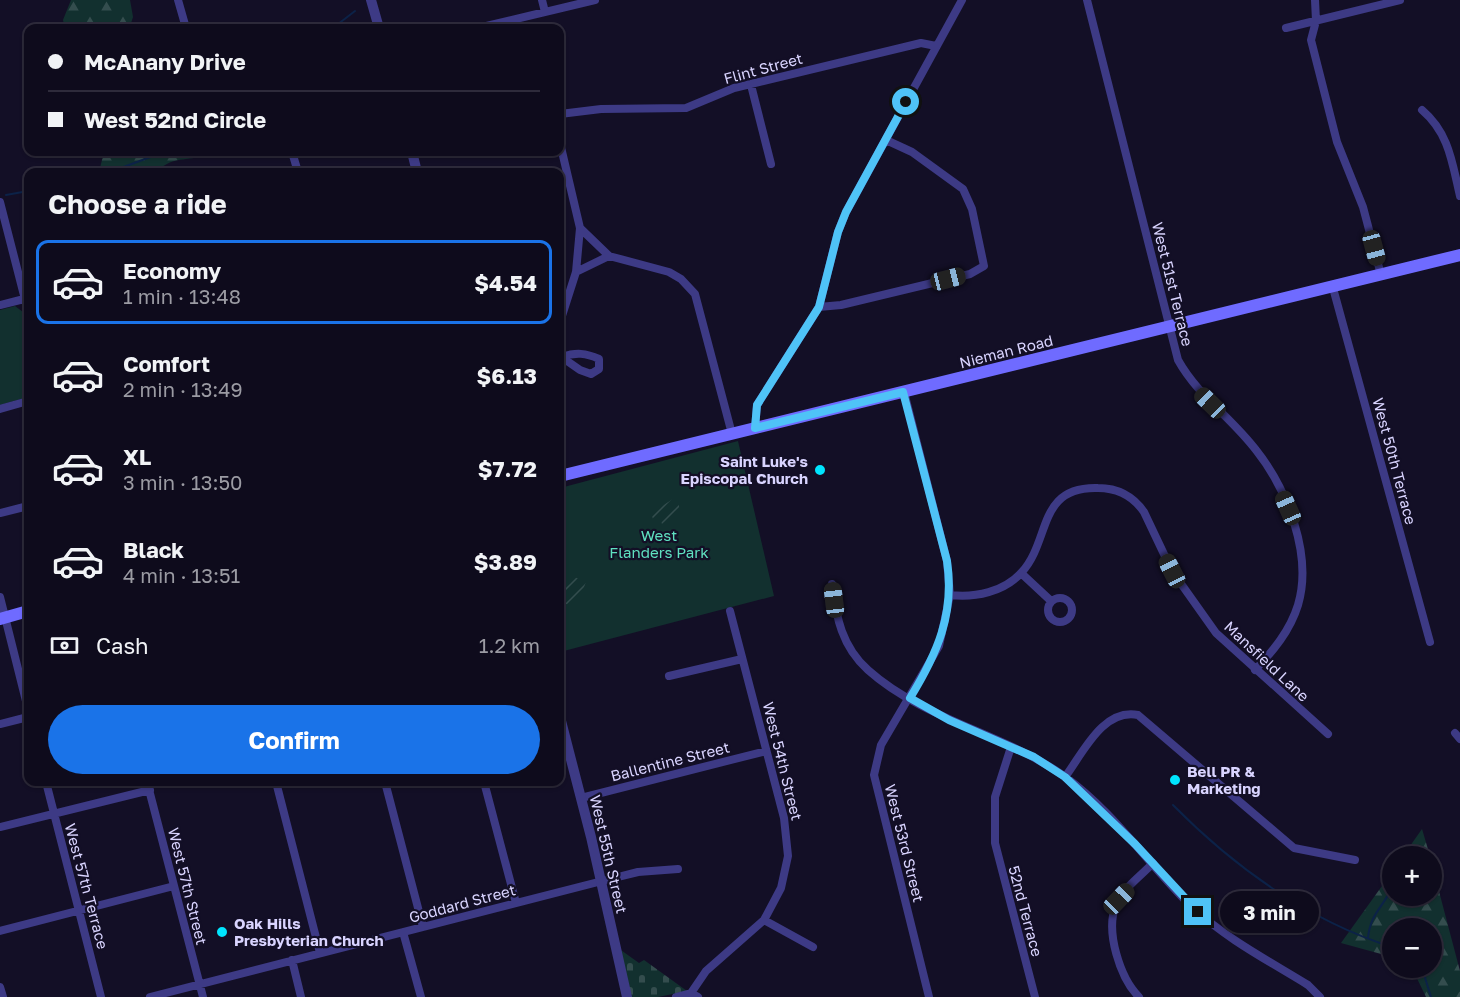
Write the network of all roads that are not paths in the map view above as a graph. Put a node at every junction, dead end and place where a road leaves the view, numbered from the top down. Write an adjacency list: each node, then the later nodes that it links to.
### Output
1 (178, 0): 11 (street)
2 (371, 0): 12 (street)
3 (543, 0): 9 (street)
4 (595, 0): 9 (street)
5 (962, 0): 15 (street)
6 (1087, 0): 35 (street, West 51st Terrace)
7 (1315, 0): 10 (street)
8 (1400, 0): 10 (street)
9 (545, 12): 13 (street)
10 (1316, 21): 14 (street); 28 (street)
11 (185, 24)
12 (378, 24)
13 (495, 24)
14 (1286, 28)
15 (936, 46): 16 (street, Flint Street); 19 (street)
16 (751, 85): 18 (street, Flint Street); 21 (street)
17 (1422, 110): 22 (street)
18 (564, 114)
19 (886, 140): 33 (street); 33 (street)
20 (563, 156): 24 (street)
21 (771, 164)
22 (1460, 196)
23 (0, 202): 29 (street)
24 (580, 228): 26 (street); 27 (street)
25 (1460, 255): 28 (main road, Nieman Road)
26 (609, 256): 27 (street); 40 (street)
27 (576, 272): 34 (street)
28 (1382, 275): 30 (main road, Nieman Road)
29 (24, 287)
30 (1333, 288): 35 (main road, Nieman Road); 52 (street, West 50th Terrace)
31 (24, 299): 32 (street)
32 (0, 305)
33 (819, 307): 39 (street)
34 (564, 310)
35 (1170, 327): 36 (main road, Nieman Road); 54 (street, West 51st Terrace)
36 (903, 392): 39 (main road, Nieman Road); 46 (street, West 53rd Street)
37 (24, 402): 38 (street)
38 (0, 409)
39 (755, 428): 40 (main road, Nieman Road)
40 (732, 434): 41 (main road, Nieman Road)
41 (564, 475)
42 (24, 507): 43 (street)
43 (0, 513)
44 (1022, 573): 46 (street); 48 (street); 54 (street, Mansfield Lane)
45 (832, 584): 57 (street)
46 (950, 595): 57 (street, West 53rd Street)
47 (0, 597): 51 (street)
48 (1050, 600)
49 (730, 611): 53 (street, West 54th Street)
50 (24, 612): 51 (main road)
51 (3, 618): 56 (street)
52 (1430, 642)
53 (742, 659): 55 (street); 63 (street, West 54th Street)
54 (1255, 670): 61 (street, Mansfield Lane)
55 (669, 676)
56 (24, 694)
57 (910, 698): 62 (street); 98 (street, West 53rd Street)
58 (24, 718): 59 (street)
59 (0, 724)
60 (564, 732): 70 (street, West 55th Street)
61 (1328, 734)
62 (1011, 747): 64 (street); 99 (street, 52nd Terrace)
63 (766, 751): 70 (street, Ballentine Street); 80 (street, West 54th Street)
64 (1065, 777): 73 (street); 74 (street)
65 (47, 786): 71 (street, West 57th Terrace)
66 (148, 786): 71 (street); 77 (street, West 57th Street)
67 (277, 786): 85 (street)
68 (386, 786): 81 (street)
69 (485, 786): 78 (street)
70 (581, 798): 76 (street, West 55th Street)
71 (54, 813): 72 (street); 79 (street, West 57th Terrace)
72 (0, 827)
73 (1355, 860)
74 (1153, 863): 100 (street); 101 (street)
75 (678, 868): 76 (street, Goddard Street)
76 (602, 881): 78 (street, Goddard Street); 96 (street, West 55th Street)
77 (174, 886): 79 (street); 87 (street, West 57th Street)
78 (516, 903): 81 (street, Goddard Street)
79 (79, 910): 82 (street); 91 (street, West 57th Terrace)
80 (764, 920): 84 (street); 89 (street, West 54th Street)
81 (423, 927): 83 (street, Goddard Street)
82 (0, 932)
83 (404, 932): 85 (street, Goddard Street); 95 (street)
84 (813, 947)
85 (320, 953): 86 (street, Goddard Street)
86 (292, 960): 87 (street, Goddard Street); 94 (street)
87 (199, 984): 92 (street, Goddard Street); 93 (street, West 57th Street)
88 (0, 987): 90 (street)
89 (695, 995): 97 (street)
90 (3, 997)
91 (101, 997)
92 (150, 997)
93 (203, 997)
94 (301, 997)
95 (421, 997)
96 (627, 997)
97 (676, 997)
98 (929, 997)
99 (1035, 997)
100 (1139, 997)
101 (1320, 997)

